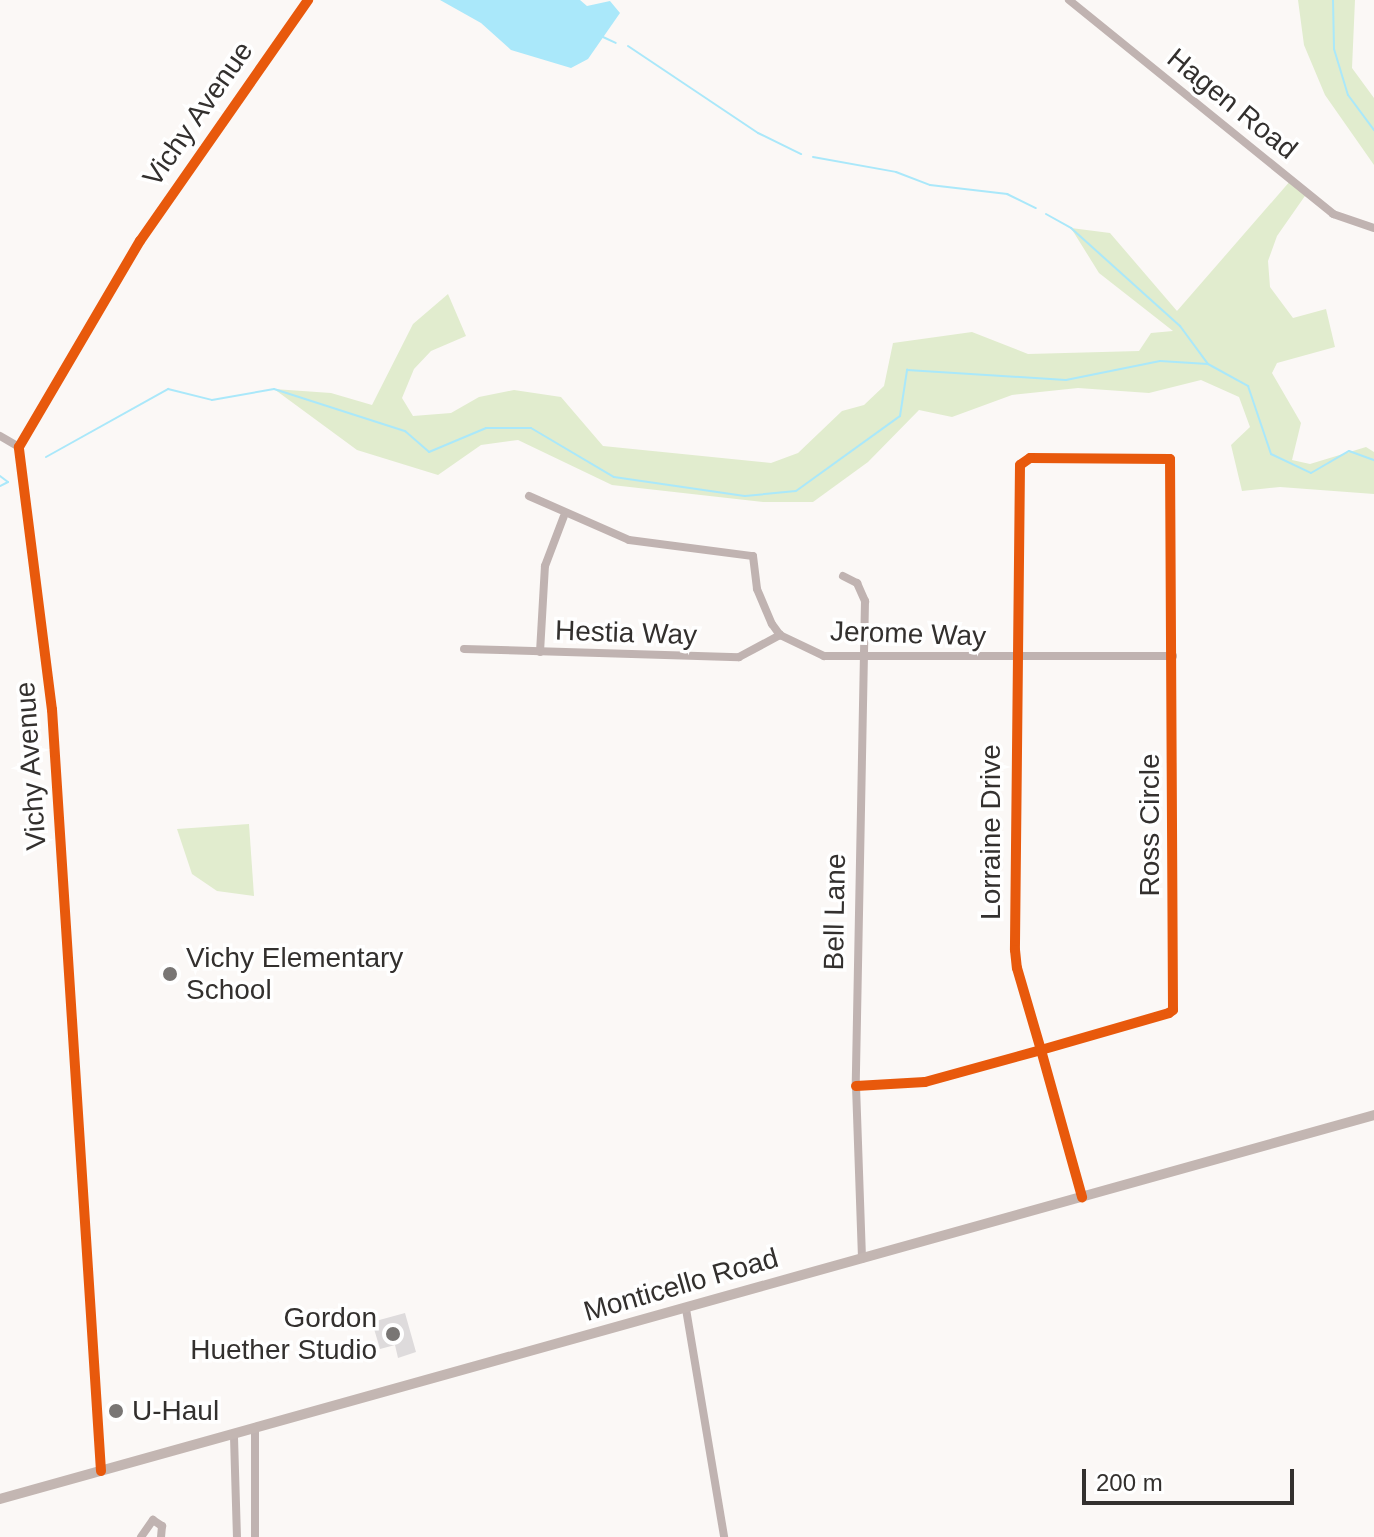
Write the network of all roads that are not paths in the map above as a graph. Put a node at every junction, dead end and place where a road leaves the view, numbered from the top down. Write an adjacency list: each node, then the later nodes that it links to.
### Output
1 (308, 0): 5 (street, Vichy Avenue)
2 (1069, 0): 3 (street, Hagen Road)
3 (1374, 228)
4 (0, 436): 5 (street)
5 (19, 447): 24 (street, Vichy Avenue)
6 (1023, 459): 14 (street, Ross Circle); 15 (street, Lorraine Drive)
7 (529, 496): 8 (street)
8 (564, 516): 10 (street); 12 (street)
9 (843, 576): 13 (street, Bell Lane)
10 (780, 635): 12 (street, Hestia Way); 13 (street, Jerome Way)
11 (464, 649): 12 (street, Hestia Way)
12 (540, 652)
13 (863, 656): 15 (street, Jerome Way); 17 (street, Bell Lane)
14 (1173, 656): 15 (street, Jerome Way); 16 (street, Ross Circle)
15 (1015, 659): 16 (street, Lorraine Drive)
16 (1041, 1050): 17 (street, Ross Circle); 19 (street, Lorraine Drive)
17 (856, 1086): 20 (street, Bell Lane)
18 (1374, 1115): 19 (main road, Monticello Road)
19 (1082, 1197): 20 (main road, Monticello Road)
20 (862, 1259): 21 (main road, Monticello Road)
21 (686, 1309): 22 (main road, Monticello Road); 30 (street)
22 (255, 1429): 23 (main road, Monticello Road); 29 (street)
23 (234, 1437): 24 (main road, Monticello Road); 28 (street)
24 (101, 1471): 25 (main road, Monticello Road)
25 (0, 1499)
26 (141, 1537): 27 (street)
27 (161, 1537)
28 (237, 1537)
29 (255, 1537)
30 (724, 1537)

